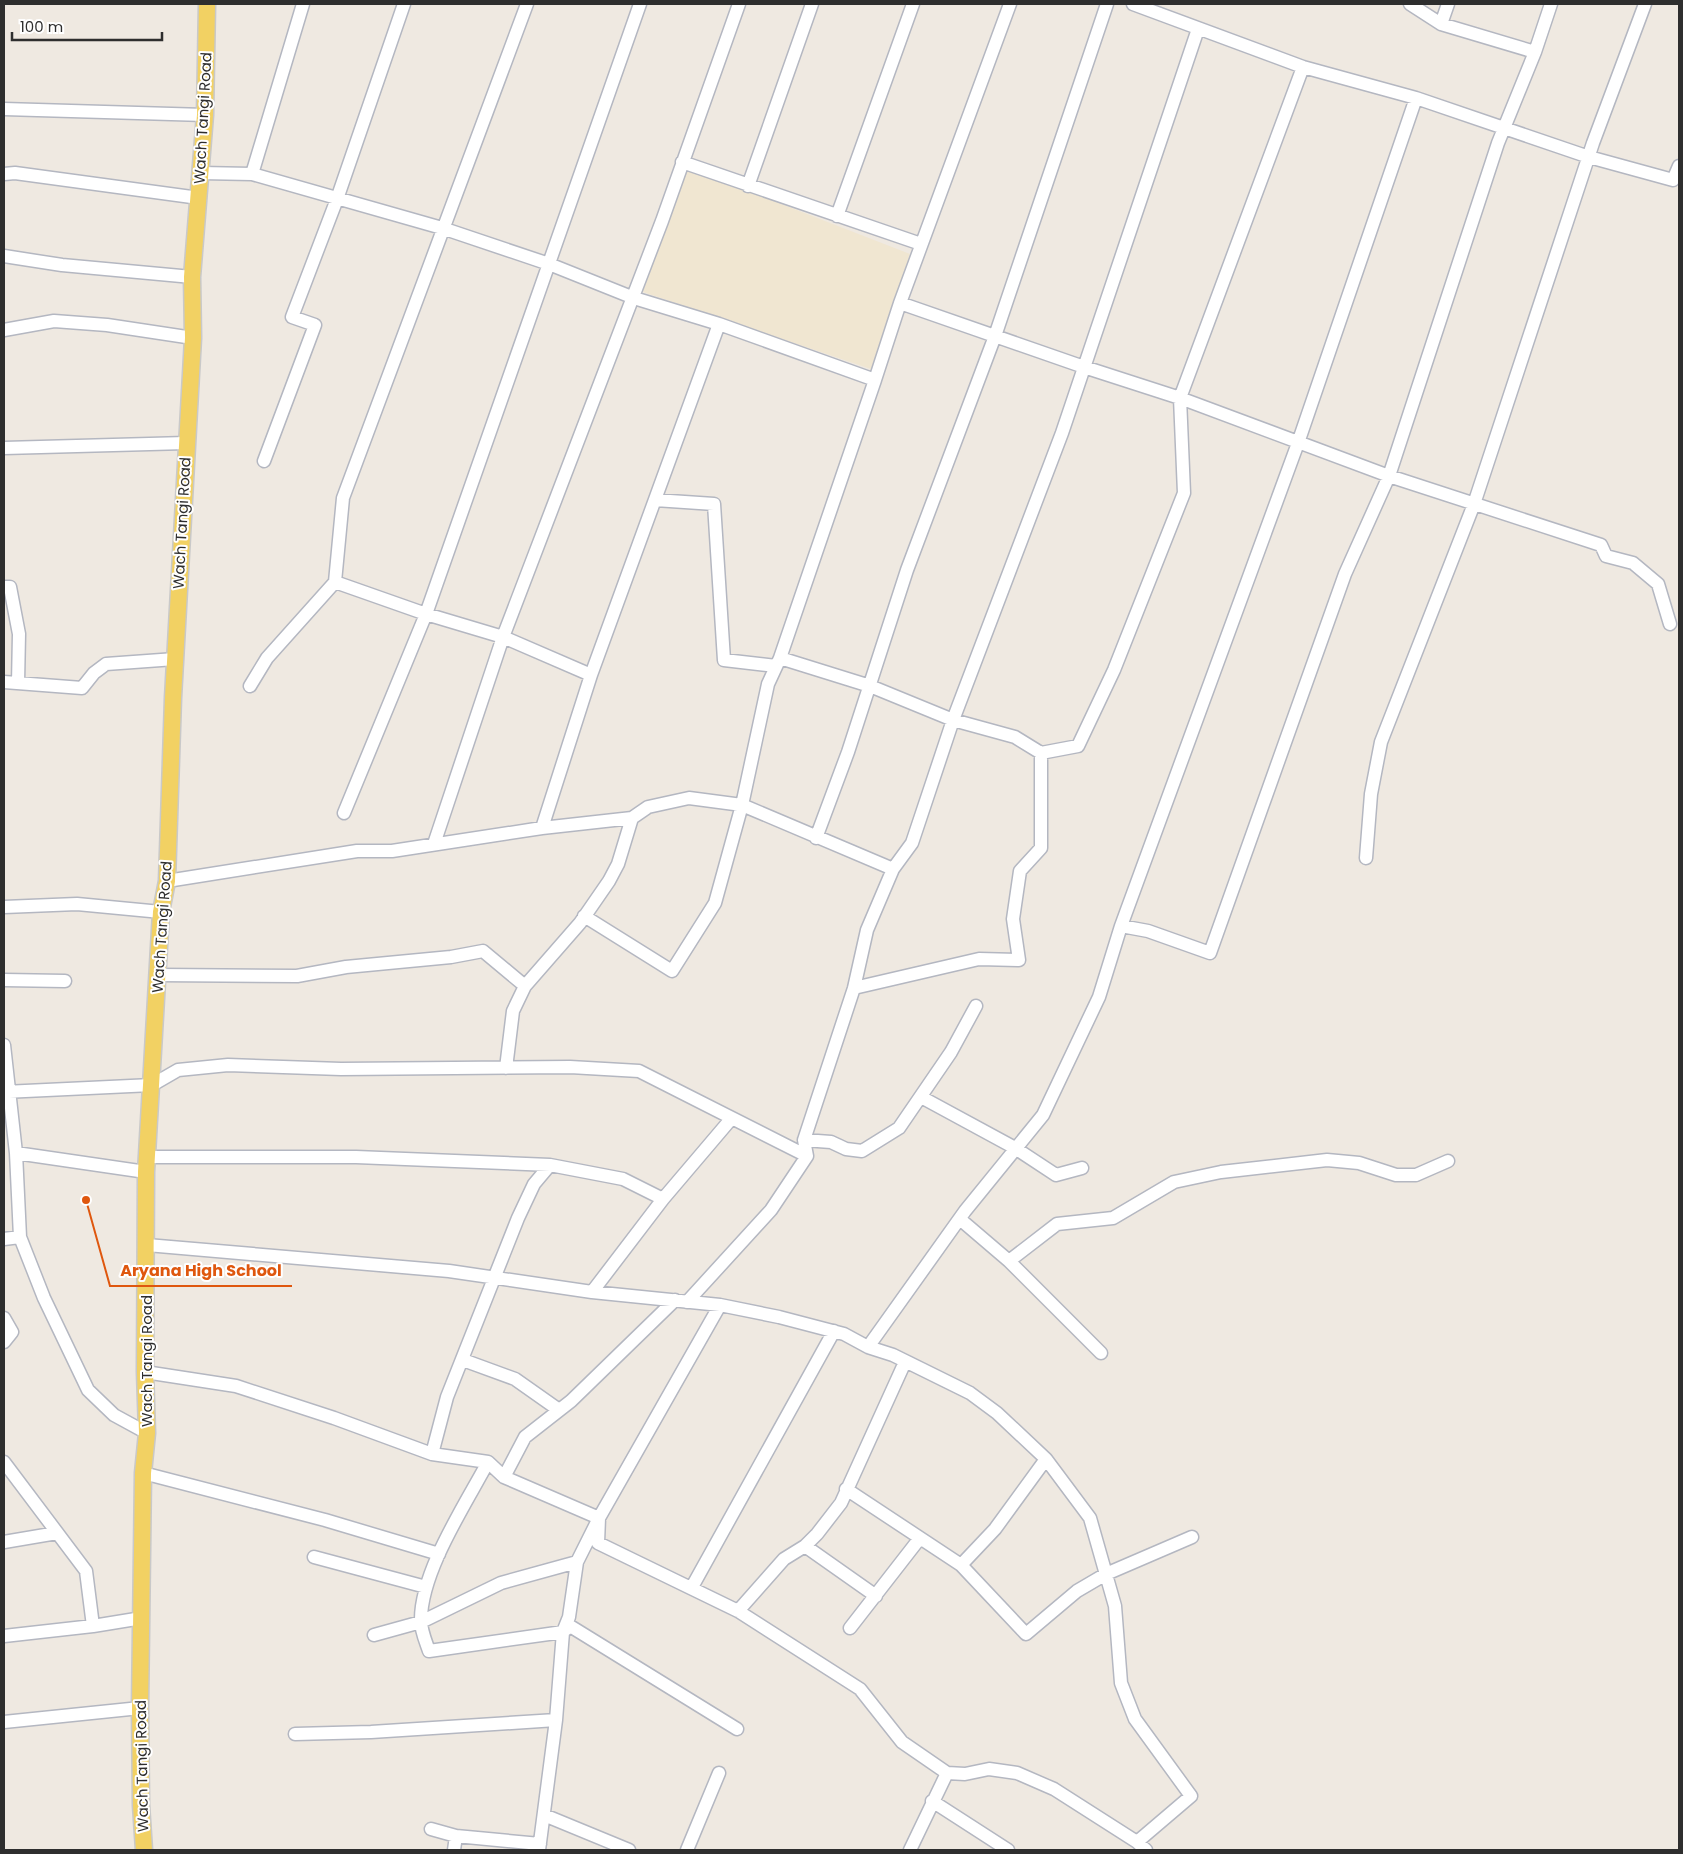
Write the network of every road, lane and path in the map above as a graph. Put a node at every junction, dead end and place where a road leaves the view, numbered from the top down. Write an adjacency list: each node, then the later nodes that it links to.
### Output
1 (207, 4): 22 (main road, Wach Tangi Road)
2 (303, 4): 29 (street)
3 (404, 4): 32 (street)
4 (527, 4): 34 (street)
5 (640, 4): 37 (street)
6 (739, 4): 25 (street)
7 (812, 4): 30 (street)
8 (913, 4): 33 (street)
9 (1010, 4): 35 (street)
10 (1107, 4): 43 (street)
11 (1132, 4): 17 (street)
12 (1410, 4): 16 (street)
13 (1448, 4): 16 (street)
14 (1551, 4): 18 (street)
15 (1645, 4): 24 (street)
16 (1441, 24): 18 (street)
17 (1198, 28): 19 (street); 45 (street)
18 (1535, 52): 23 (street)
19 (1303, 67): 20 (street); 47 (street)
20 (1416, 98): 23 (street); 49 (street)
21 (4, 109): 22 (street)
22 (205, 115): 27 (main road, Wach Tangi Road)
23 (1504, 129): 24 (street); 52 (street)
24 (1589, 157): 26 (street); 54 (street)
25 (682, 162): 30 (street); 39 (street)
26 (1679, 166)
27 (201, 173): 29 (street); 31 (main road, Wach Tangi Road)
28 (4, 174): 31 (street)
29 (252, 174): 32 (street)
30 (748, 186): 33 (street)
31 (198, 198): 38 (main road, Wach Tangi Road)
32 (337, 199): 34 (street); 51 (street)
33 (837, 216): 35 (street)
34 (442, 228): 37 (street); 55 (street)
35 (921, 244): 40 (street)
36 (4, 256): 38 (street)
37 (550, 264): 39 (street); 57 (street)
38 (192, 277): 44 (main road, Wach Tangi Road)
39 (634, 298): 41 (street); 59 (street)
40 (900, 303): 43 (street); 46 (street)
41 (719, 324): 46 (street); 53 (street)
42 (4, 330): 44 (street)
43 (995, 336): 45 (street); 66 (street)
44 (193, 338): 48 (main road, Wach Tangi Road)
45 (1084, 367): 47 (street); 67 (street)
46 (875, 380): 61 (street)
47 (1180, 398): 49 (street); 68 (street)
48 (186, 443): 50 (street); 60 (main road, Wach Tangi Road)
49 (1298, 443): 52 (street); 81 (street)
50 (4, 448)
51 (264, 461)
52 (1389, 476): 54 (street); 81 (street)
53 (655, 500): 61 (street); 62 (street)
54 (1474, 504): 58 (street); 75 (street)
55 (335, 582): 57 (street); 65 (street)
56 (4, 587): 64 (street)
57 (426, 614): 59 (street); 70 (street)
58 (1670, 624)
59 (503, 637): 62 (street); 74 (street)
60 (175, 659): 64 (street); 77 (main road, Wach Tangi Road)
61 (778, 662): 66 (street); 69 (street)
62 (591, 675): 72 (street)
63 (4, 682): 64 (street)
64 (18, 683)
65 (250, 686)
66 (870, 686): 67 (street); 73 (street)
67 (953, 720): 68 (street); 76 (street)
68 (1041, 753): 86 (street)
69 (742, 805): 71 (street); 73 (street); 80 (street)
70 (344, 813)
71 (632, 818): 72 (street); 80 (street)
72 (542, 828): 74 (street)
73 (816, 838): 76 (street)
74 (434, 844): 77 (street)
75 (1366, 858)
76 (893, 869): 86 (street)
77 (167, 881): 79 (main road, Wach Tangi Road)
78 (4, 907): 79 (street)
79 (161, 912): 82 (main road, Wach Tangi Road)
80 (584, 916): 85 (street)
81 (1121, 926): 95 (street)
82 (158, 975): 85 (street); 90 (main road, Wach Tangi Road)
83 (4, 980): 84 (street)
84 (65, 981)
85 (525, 986): 89 (street)
86 (854, 988): 94 (street)
87 (976, 1006): 92 (street)
88 (4, 1045): 91 (street)
89 (506, 1068): 90 (street); 93 (street)
90 (152, 1085): 91 (street); 99 (main road, Wach Tangi Road)
91 (6, 1092): 96 (street)
92 (921, 1097): 94 (street); 95 (street)
93 (731, 1119): 97 (street); 102 (street)
94 (804, 1140): 97 (street)
95 (1015, 1148): 101 (street); 103 (street)
96 (16, 1153): 99 (street); 104 (street)
97 (807, 1156): 110 (street)
98 (1448, 1161): 107 (street)
99 (148, 1165): 100 (street); 106 (main road, Wach Tangi Road)
100 (550, 1165): 102 (street); 108 (street)
101 (1082, 1168)
102 (663, 1199): 109 (street)
103 (960, 1220): 107 (street); 115 (street)
104 (20, 1237): 105 (street); 121 (street)
105 (4, 1239)
106 (147, 1245): 108 (street); 119 (main road, Wach Tangi Road)
107 (1009, 1261): 116 (street)
108 (496, 1277): 109 (street); 117 (street)
109 (592, 1292): 110 (street)
110 (681, 1301): 111 (street); 120 (street)
111 (720, 1305): 113 (street); 129 (street)
112 (4, 1318): 114 (street)
113 (834, 1331): 115 (street); 141 (street)
114 (4, 1342)
115 (868, 1346): 118 (street)
116 (1101, 1353)
117 (463, 1360): 120 (street); 122 (street)
118 (905, 1362): 123 (street); 128 (street)
119 (145, 1372): 121 (main road, Wach Tangi Road); 122 (street)
120 (559, 1410): 127 (street)
121 (147, 1433): 126 (main road, Wach Tangi Road)
122 (432, 1454): 125 (street)
123 (1046, 1459): 138 (street); 139 (street)
124 (4, 1462): 130 (street)
125 (488, 1462): 127 (street); 135 (street)
126 (143, 1473): 135 (street); 144 (main road, Wach Tangi Road)
127 (504, 1476): 129 (street)
128 (846, 1489): 132 (street); 134 (street)
129 (599, 1518): 137 (street); 141 (street)
130 (58, 1533): 133 (street); 146 (street)
131 (1192, 1537): 139 (street)
132 (920, 1538): 138 (street); 142 (street)
133 (4, 1542)
134 (805, 1546): 142 (street); 143 (street)
135 (439, 1554): 140 (street)
136 (314, 1557): 140 (street)
137 (576, 1562): 145 (street); 148 (street)
138 (961, 1565): 139 (street)
139 (1106, 1574): 162 (street)
140 (426, 1587): 145 (street)
141 (692, 1587): 143 (street)
142 (876, 1596): 147 (street)
143 (738, 1611): 157 (street)
144 (142, 1618): 146 (street); 151 (main road, Wach Tangi Road)
145 (421, 1622): 148 (street); 149 (street)
146 (93, 1626): 150 (street)
147 (850, 1628)
148 (563, 1632): 152 (street); 154 (street)
149 (374, 1635)
150 (4, 1636)
151 (140, 1708): 153 (street); 164 (main road, Wach Tangi Road)
152 (556, 1720): 155 (street); 159 (street)
153 (4, 1722)
154 (736, 1729)
155 (295, 1734)
156 (719, 1773): 167 (street)
157 (947, 1773): 158 (street); 162 (street)
158 (932, 1801): 168 (street); 169 (street)
159 (544, 1815): 163 (street); 166 (street)
160 (431, 1829): 161 (street)
161 (456, 1836): 163 (street); 165 (street)
162 (1142, 1846)
163 (540, 1847)
164 (144, 1850)
165 (454, 1850)
166 (629, 1850)
167 (687, 1850)
168 (910, 1850)
169 (1008, 1850)

